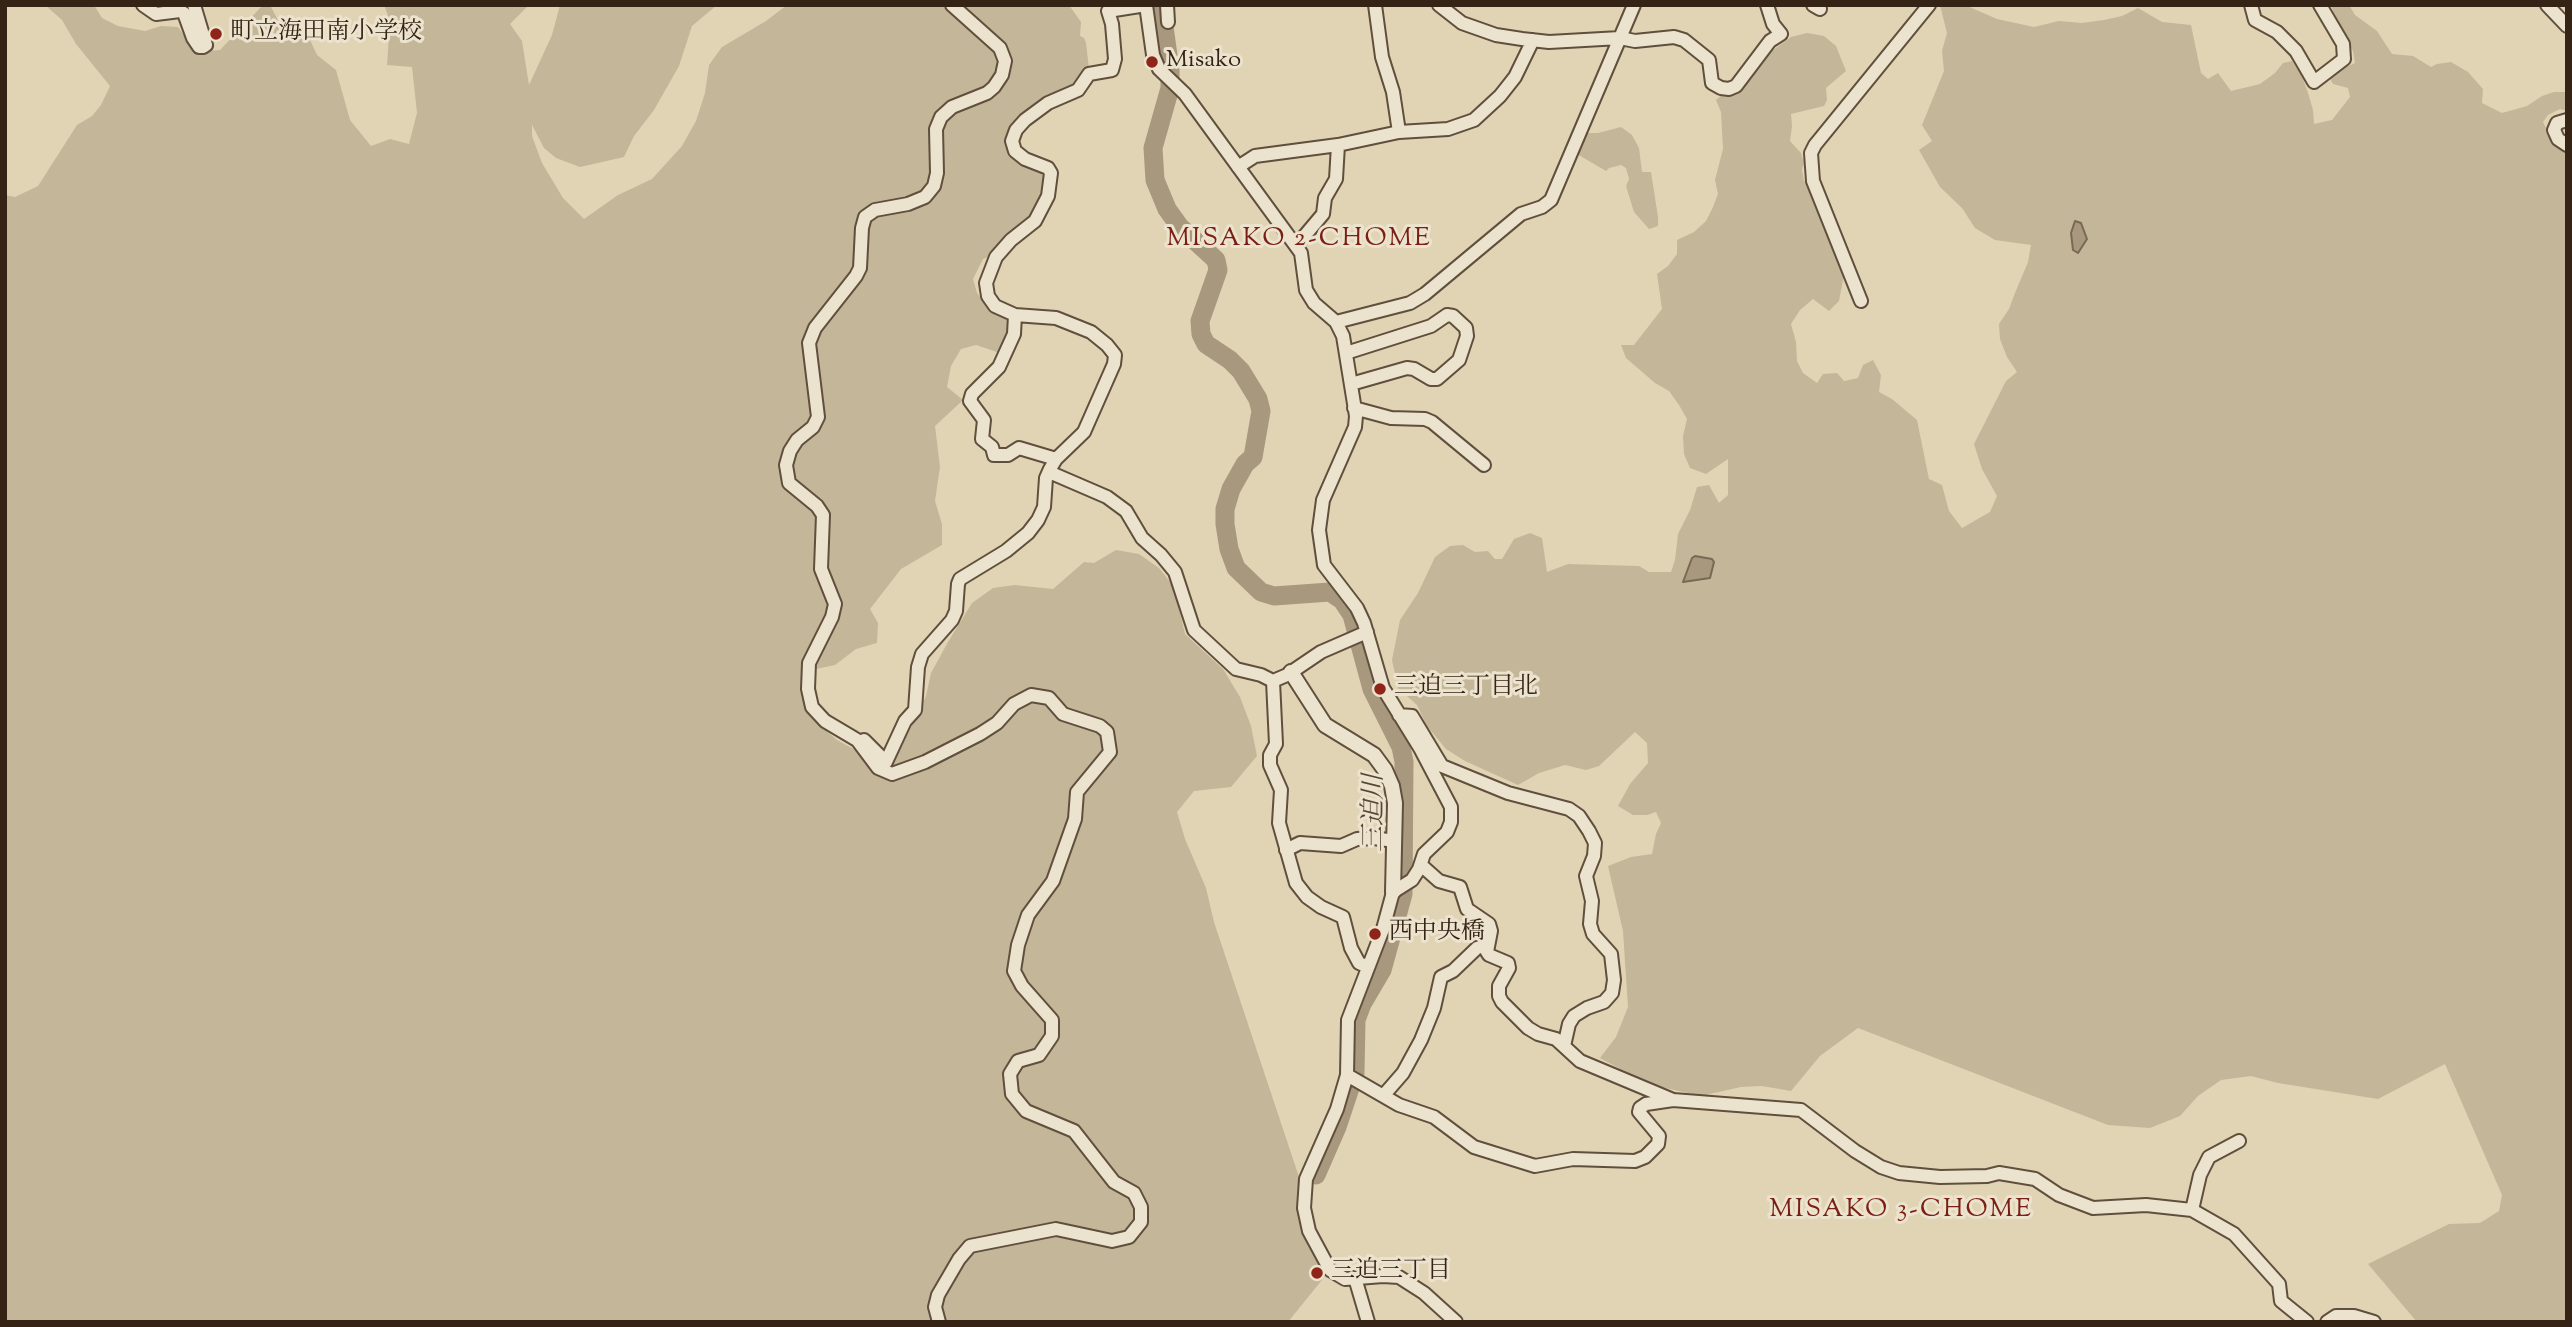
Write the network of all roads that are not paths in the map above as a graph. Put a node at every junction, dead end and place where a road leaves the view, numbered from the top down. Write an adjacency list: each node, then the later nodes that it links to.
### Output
1 (143, 5): 2 (street)
2 (194, 5)
3 (952, 5): 38 (street)
4 (1146, 5): 14 (street); 23 (street)
5 (1167, 5): 15 (street)
6 (1375, 5): 20 (street)
7 (1439, 5): 18 (street)
8 (1633, 5): 17 (street)
9 (1767, 5): 17 (street)
10 (1929, 5): 25 (street)
11 (2251, 5): 12 (street)
12 (2320, 5)
13 (2547, 5): 16 (street)
14 (1108, 8): 26 (street)
15 (1168, 22)
16 (2567, 26)
17 (1620, 38): 18 (street); 27 (street)
18 (1533, 40): 20 (street)
19 (2567, 120): 22 (street)
20 (1399, 132): 21 (street)
21 (1338, 145): 23 (street); 24 (street)
22 (2567, 145)
23 (1238, 167): 24 (street)
24 (1296, 246): 27 (street)
25 (1861, 301)
26 (1015, 315): 31 (street); 31 (street)
27 (1336, 322): 28 (street)
28 (1346, 353): 29 (street); 29 (street)
29 (1351, 384): 30 (street)
30 (1354, 408): 32 (street); 34 (street)
31 (1056, 459): 33 (street)
32 (1484, 465)
33 (1049, 472): 36 (street); 38 (street)
34 (1361, 635): 35 (street); 37 (street)
35 (1291, 672): 36 (street); 39 (street)
36 (1273, 681): 40 (street)
37 (1399, 715): 41 (street); 45 (street)
38 (857, 740): 52 (street)
39 (1394, 841): 40 (street); 42 (street)
40 (1286, 850): 44 (street)
41 (1421, 865): 42 (street); 43 (street)
42 (1402, 886): 44 (street)
43 (1487, 945): 45 (street); 47 (street)
44 (1367, 967): 46 (street)
45 (1564, 1046): 48 (street)
46 (1351, 1078): 47 (street); 51 (street)
47 (1383, 1096): 48 (street)
48 (1673, 1100): 50 (street)
49 (2239, 1141): 50 (street)
50 (2192, 1210): 55 (street)
51 (1355, 1278): 53 (street); 54 (street)
52 (939, 1322)
53 (1368, 1322)
54 (1456, 1322)
55 (2307, 1322)
56 (2327, 1322): 57 (street)
57 (2374, 1322)

